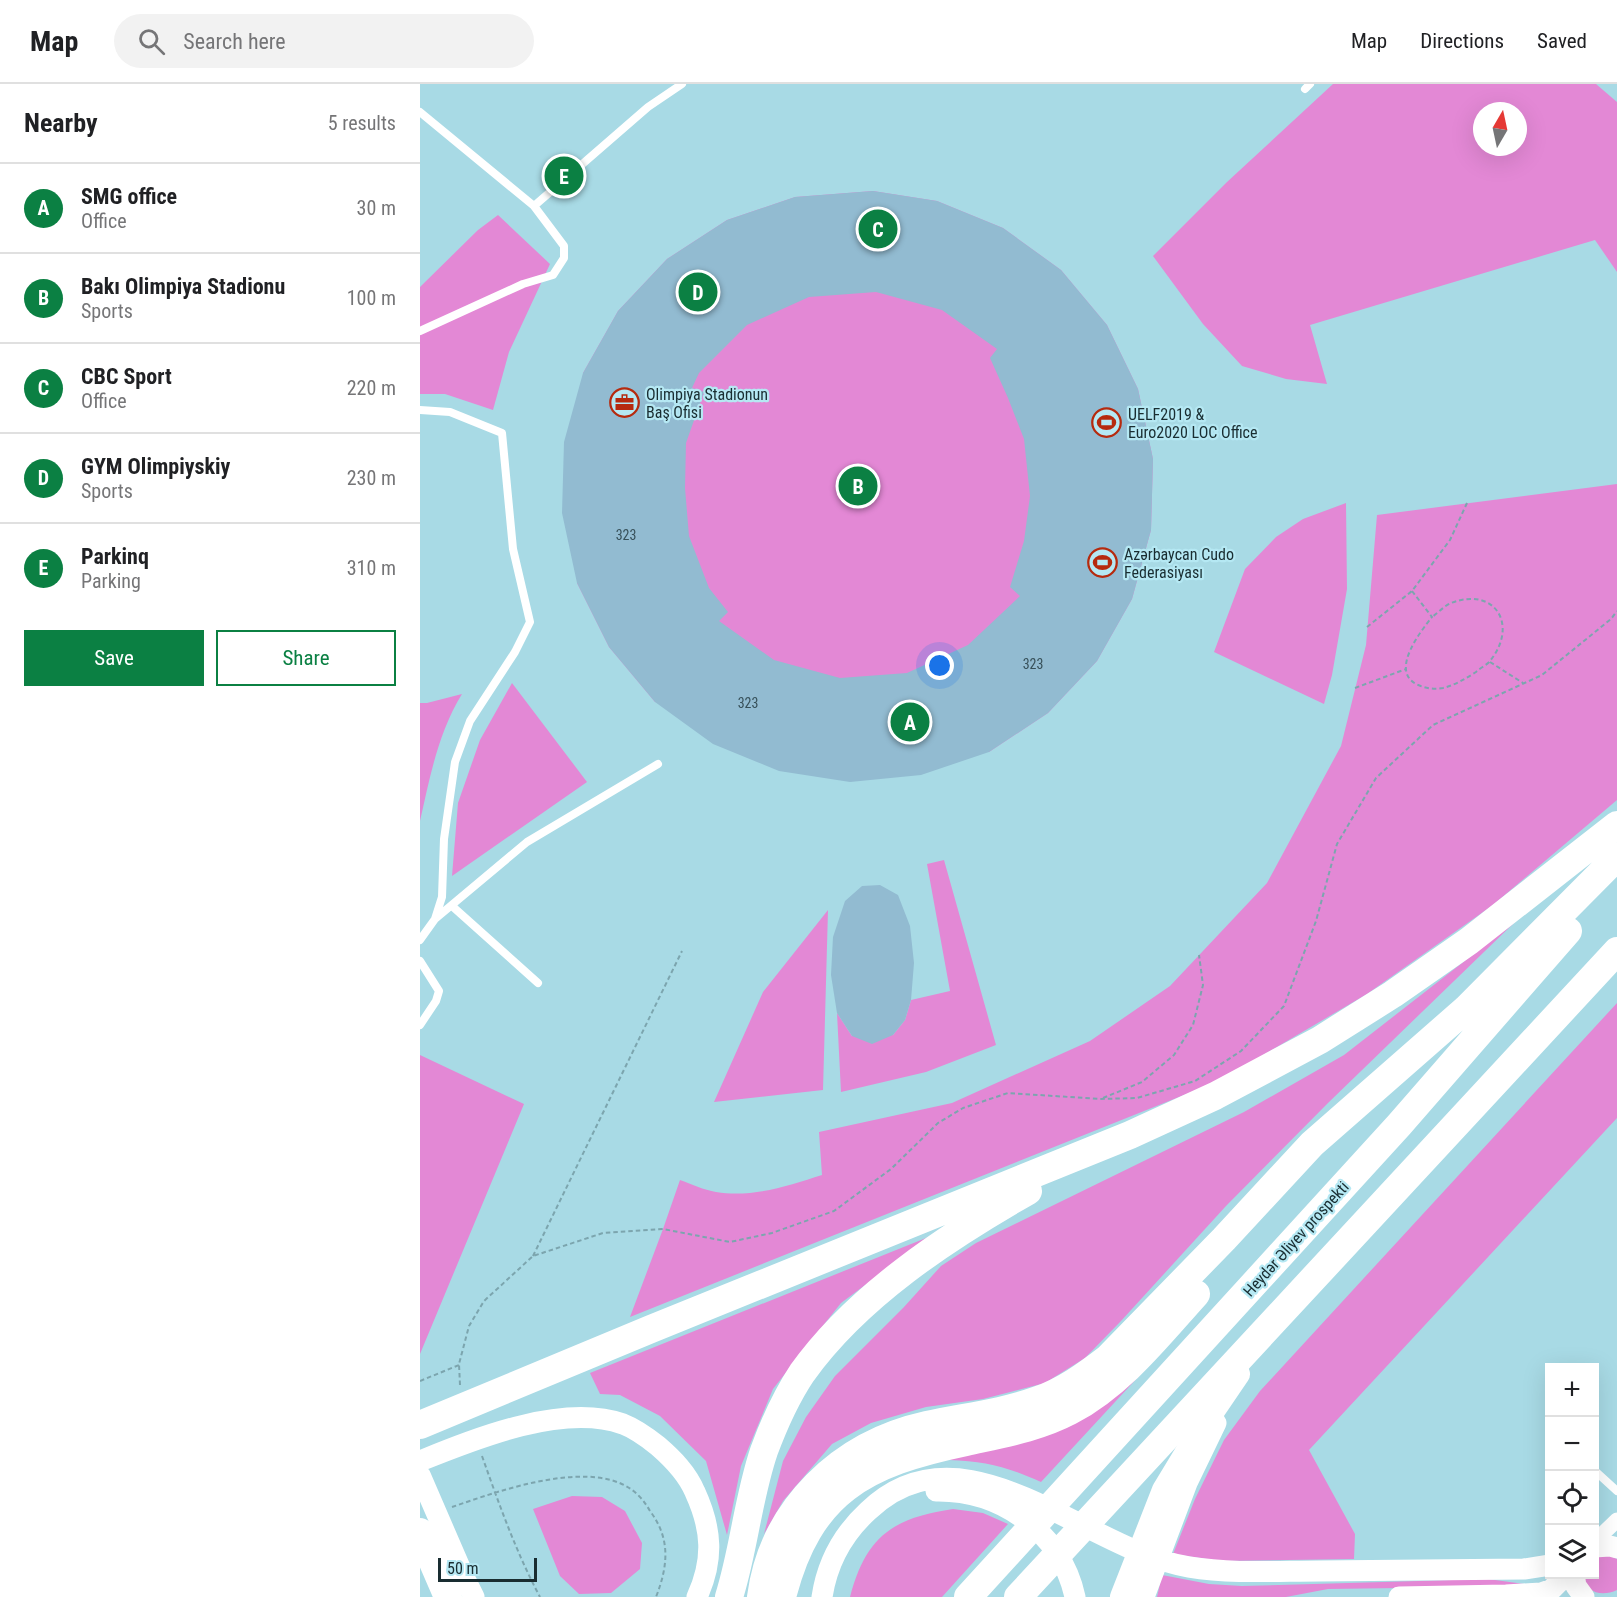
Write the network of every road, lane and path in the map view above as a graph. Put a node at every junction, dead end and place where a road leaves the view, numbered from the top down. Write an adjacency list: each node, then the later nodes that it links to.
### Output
1 (682, 84): 3 (lane)
2 (420, 112): 3 (lane)
3 (534, 206): 4 (lane)
4 (420, 331)
5 (420, 410): 20 (lane)
6 (1467, 503): 7 (path)
7 (1412, 591): 9 (path); 10 (path)
8 (1617, 611): 13 (path)
9 (1432, 617): 11 (path); 12 (path)
10 (1367, 627)
11 (1490, 662): 12 (path); 13 (path)
12 (1407, 669): 14 (path)
13 (1524, 684): 29 (path)
14 (1355, 688)
15 (657, 764): 19 (lane)
16 (1617, 825): 30 (highway)
17 (1617, 857): 27 (highway)
18 (1617, 875): 62 (highway, Heydər Əliyev prospekti)
19 (452, 906): 20 (lane); 26 (lane)
20 (435, 919): 21 (lane)
21 (420, 940)
22 (682, 951): 31 (path)
23 (1617, 951): 32 (highway)
24 (1199, 956): 29 (path)
25 (420, 961): 28 (lane)
26 (538, 983)
27 (1466, 1009): 59 (highway); 60 (highway)
28 (420, 1025)
29 (1100, 1099): 31 (path)
30 (1130, 1135): 36 (highway); 58 (highway)
31 (533, 1256): 33 (path)
32 (1292, 1302): 63 (highway); 66 (main road); 67 (main road)
33 (459, 1364): 34 (path); 35 (path)
34 (420, 1381)
35 (460, 1393)
36 (420, 1425)
37 (482, 1456): 55 (path)
38 (420, 1461): 57 (main road)
39 (1595, 1471): 41 (lane)
40 (420, 1475): 54 (main road)
41 (1617, 1491)
42 (453, 1507): 56 (path)
43 (862, 1516): 49 (main road); 50 (main road); 61 (main road)
44 (1617, 1520): 46 (street)
45 (420, 1532): 53 (highway)
46 (1599, 1537)
47 (1599, 1547): 48 (main road)
48 (1617, 1548)
49 (1545, 1565)
50 (1066, 1568): 64 (main road); 65 (main road)
51 (1563, 1579): 68 (main road)
52 (1575, 1579): 69 (main road)
53 (448, 1597)
54 (474, 1597)
55 (540, 1597)
56 (656, 1597)
57 (697, 1597)
58 (729, 1597)
59 (761, 1597)
60 (782, 1597)
61 (822, 1597)
62 (968, 1597)
63 (1018, 1597)
64 (1068, 1597)
65 (1075, 1597)
66 (1122, 1597)
67 (1144, 1597)
68 (1399, 1597)
69 (1584, 1597)

